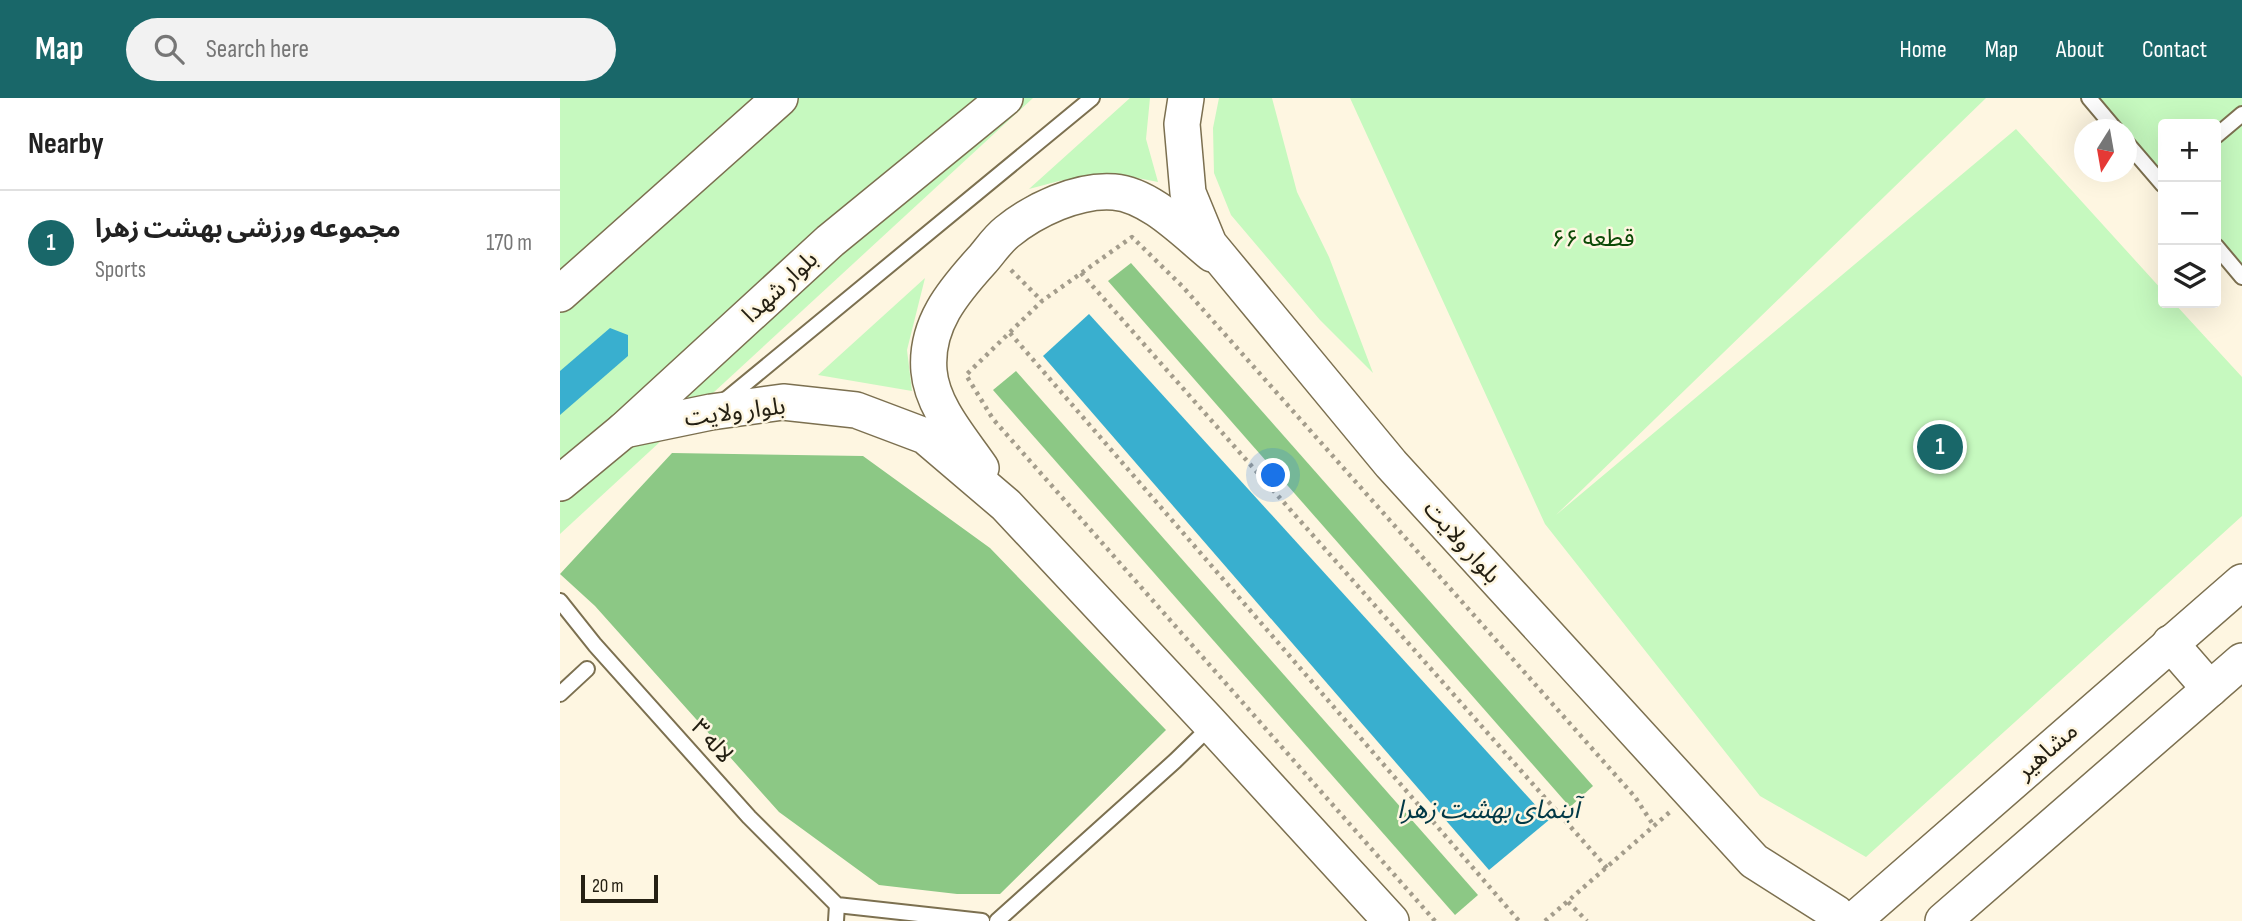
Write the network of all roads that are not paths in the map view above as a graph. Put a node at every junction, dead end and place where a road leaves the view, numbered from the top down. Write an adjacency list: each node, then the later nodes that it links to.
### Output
1 (780, 98): 14 (street)
2 (1005, 98): 16 (street, بلوار شهدا)
3 (1092, 98): 15 (lane)
4 (1186, 98): 12 (street, بلوار ولایت)
5 (2089, 98): 7 (lane)
6 (2242, 114): 8 (lane)
7 (2107, 119)
8 (2221, 132)
9 (2137, 154): 10 (lane)
10 (2162, 182)
11 (2221, 252): 13 (lane)
12 (1230, 270): 18 (street); 32 (street, بلوار ولایت)
13 (2242, 277)
14 (560, 294)
15 (711, 412): 16 (street, بلوار ولایت); 18 (street, بلوار ولایت)
16 (624, 430): 17 (street, بلوار شهدا)
17 (560, 483)
18 (1006, 505): 26 (street, بلوار ولایت)
19 (2242, 582): 21 (street, مشاهیر)
20 (560, 601): 27 (lane, لاله ۳)
21 (2170, 643): 24 (street); 33 (street, مشاهیر)
22 (2242, 661): 24 (street)
23 (587, 669): 25 (lane)
24 (2210, 689): 34 (street)
25 (560, 694)
26 (1212, 725): 30 (lane); 31 (street, بلوار ولایت)
27 (837, 905): 28 (lane); 29 (lane)
28 (836, 921)
29 (982, 921)
30 (997, 921)
31 (1391, 921)
32 (1844, 921)
33 (1853, 921)
34 (1943, 921)

